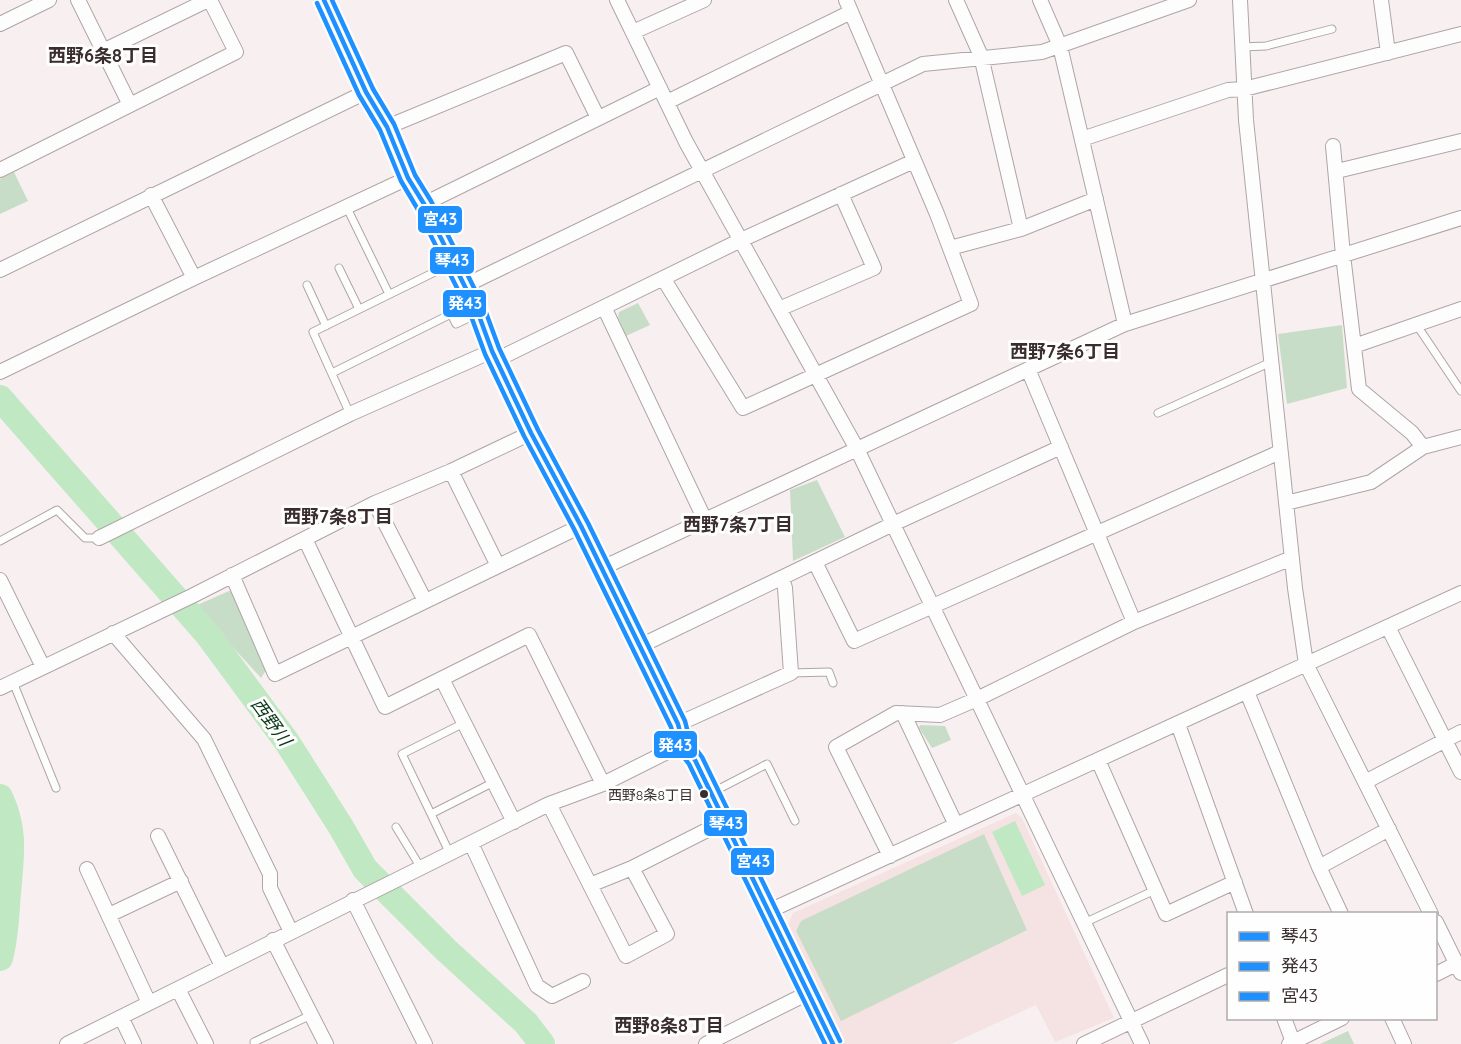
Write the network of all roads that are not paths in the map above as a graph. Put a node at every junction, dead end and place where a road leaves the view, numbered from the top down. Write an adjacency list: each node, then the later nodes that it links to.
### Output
1 (49, 0): 13 (street)
2 (78, 0): 19 (street)
3 (209, 0): 19 (street); 27 (street)
4 (324, 0): 25 (street)
5 (617, 0): 15 (street)
6 (704, 0): 15 (street)
7 (956, 0): 21 (street)
8 (1040, 0): 17 (street)
9 (1240, 0): 18 (street)
10 (1381, 0): 20 (street)
11 (1180, 1): 17 (street)
12 (849, 6): 22 (street); 26 (street)
13 (0, 24)
14 (1332, 29): 18 (lane)
15 (633, 32): 23 (street)
16 (1461, 34): 20 (street)
17 (1060, 46): 21 (street); 30 (street)
18 (1242, 47): 24 (street)
19 (103, 51): 27 (street)
20 (1388, 53): 24 (street)
21 (981, 56): 22 (street); 44 (street)
22 (882, 84): 33 (street); 35 (street)
23 (660, 88): 26 (street); 28 (street)
24 (1244, 89): 30 (street); 53 (street)
25 (366, 92): 29 (street); 39 (street)
26 (667, 102): 35 (street)
27 (130, 105): 34 (street)
28 (598, 118): 29 (street); 41 (street)
29 (387, 127): 37 (street)
30 (1082, 139): 40 (street)
31 (1461, 141): 36 (street)
32 (1333, 146): 36 (street)
33 (914, 161): 38 (street); 46 (street)
34 (0, 170)
35 (702, 171): 45 (street); 55 (street)
36 (1337, 171): 47 (street)
37 (408, 178): 41 (street); 42 (street)
38 (841, 194): 45 (street); 59 (street)
39 (151, 195): 49 (street); 51 (street)
40 (1096, 199): 44 (street); 62 (street)
41 (424, 204): 48 (street)
42 (347, 208): 51 (street); 56 (lane)
43 (1461, 218): 47 (street)
44 (1021, 229): 46 (street)
45 (741, 240): 52 (street); 59 (street)
46 (950, 248): 71 (street)
47 (1343, 255): 53 (street); 65 (street)
48 (453, 263): 55 (street); 56 (lane)
49 (1, 267)
50 (339, 268): 58 (lane)
51 (194, 278): 69 (street)
52 (663, 278): 57 (street); 71 (street)
53 (1263, 281): 62 (street); 67 (street)
54 (307, 285): 64 (lane)
55 (464, 286): 61 (street)
56 (389, 294): 58 (lane)
57 (604, 307): 66 (street); 84 (street)
58 (359, 309): 64 (lane)
59 (779, 309): 71 (street)
60 (1461, 309): 63 (street)
61 (478, 314): 66 (street); 70 (lane)
62 (1125, 324): 68 (street)
63 (1416, 324): 65 (street); 72 (lane)
64 (326, 326): 70 (lane)
65 (1354, 346): 78 (street)
66 (494, 355): 74 (street); 75 (street)
67 (1270, 362): 73 (lane); 80 (street)
68 (1028, 369): 77 (street); 79 (street)
69 (1, 372)
70 (332, 374): 74 (lane)
71 (816, 375): 79 (street)
72 (1461, 391)
73 (1158, 413)
74 (350, 414): 88 (street)
75 (531, 433): 81 (street); 86 (street)
76 (1461, 437): 78 (street)
77 (1061, 447): 85 (street); 87 (street)
78 (1423, 447): 83 (street)
79 (857, 449): 84 (street); 85 (street)
80 (1280, 452): 83 (street); 87 (street)
81 (451, 471): 82 (street); 93 (street)
82 (375, 503): 89 (street); 99 (street)
83 (1286, 503): 91 (street)
84 (705, 520): 94 (street)
85 (893, 524): 92 (street); 100 (street)
86 (581, 526): 93 (street); 94 (street)
87 (1097, 533): 100 (street); 101 (street)
88 (99, 538): 90 (lane)
89 (305, 538): 95 (street); 104 (street)
90 (0, 541)
91 (1292, 558): 101 (street); 106 (street)
92 (815, 562): 96 (street); 100 (street)
93 (498, 566): 99 (street)
94 (602, 568): 105 (street)
95 (232, 575): 103 (street); 104 (street)
96 (782, 578): 105 (street); 108 (street)
97 (0, 580): 107 (street)
98 (1461, 593): 102 (street)
99 (425, 602): 104 (street)
100 (932, 606): 113 (street)
101 (1134, 622): 113 (street)
102 (1388, 627): 106 (street); 119 (street)
103 (113, 633): 107 (street); 157 (street)
104 (351, 637): 109 (street)
105 (640, 646): 117 (street)
106 (1306, 664): 112 (street); 124 (street)
107 (43, 667): 111 (street)
108 (791, 673): 110 (lane); 117 (street)
109 (442, 679): 115 (street); 125 (street)
110 (833, 683)
111 (6, 685): 126 (lane)
112 (1246, 692): 116 (street); 141 (street)
113 (977, 699): 114 (street); 128 (street)
114 (903, 714): 134 (street); 140 (street)
115 (464, 723): 123 (street); 130 (lane)
116 (1178, 723): 121 (street); 146 (street)
117 (678, 724): 120 (street)
118 (1461, 732): 119 (street)
119 (1445, 740): 122 (street); 124 (street)
120 (683, 744): 125 (street); 127 (street)
121 (1098, 760): 128 (street); 148 (street)
122 (1461, 772)
123 (494, 782): 130 (lane); 132 (street)
124 (1365, 782): 136 (street)
125 (603, 784): 129 (street)
126 (56, 788)
127 (711, 793): 131 (lane); 133 (street)
128 (1023, 795): 134 (street); 155 (street)
129 (549, 804): 132 (street); 147 (street)
130 (431, 814): 139 (lane)
131 (795, 821)
132 (514, 822): 138 (street)
133 (725, 822): 143 (street); 150 (street)
134 (956, 825): 140 (street)
135 (396, 827): 142 (lane)
136 (1389, 829): 141 (street); 153 (street)
137 (158, 836): 145 (street)
138 (471, 843): 139 (street); 165 (street)
139 (450, 854): 142 (street)
140 (890, 856): 150 (street)
141 (1319, 867): 152 (street)
142 (421, 868): 149 (street)
143 (632, 868): 147 (street); 147 (street)
144 (87, 869): 154 (street)
145 (181, 881): 154 (street); 161 (street)
146 (1234, 882): 148 (street); 151 (street)
147 (590, 885)
148 (1155, 890): 155 (lane)
149 (359, 898): 157 (street); 181 (street)
150 (769, 911): 167 (street)
151 (1245, 912)
152 (1340, 912)
153 (1430, 912)
154 (109, 915): 168 (street)
155 (1084, 923): 174 (street)
156 (1437, 924): 160 (street)
157 (291, 932): 158 (street)
158 (273, 940): 161 (street); 169 (street)
159 (1461, 940): 160 (street)
160 (1448, 948): 162 (street)
161 (222, 966): 166 (street)
162 (1459, 968): 163 (street)
163 (1437, 974)
164 (1227, 975): 174 (street)
165 (583, 981)
166 (178, 989): 168 (street); 179 (street)
167 (808, 993): 182 (street); 183 (street)
168 (150, 1003): 170 (street)
169 (311, 1015): 175 (lane); 180 (street)
170 (121, 1017): 177 (street); 178 (street)
171 (1285, 1020): 176 (street)
172 (1338, 1020): 176 (street)
173 (1393, 1020): 186 (street)
174 (1131, 1021): 184 (street); 185 (street)
175 (254, 1042)
176 (1291, 1043)
177 (67, 1044)
178 (134, 1044)
179 (206, 1044)
180 (326, 1044)
181 (425, 1044)
182 (706, 1044)
183 (833, 1044)
184 (1084, 1044)
185 (1142, 1044)
186 (1404, 1044)

